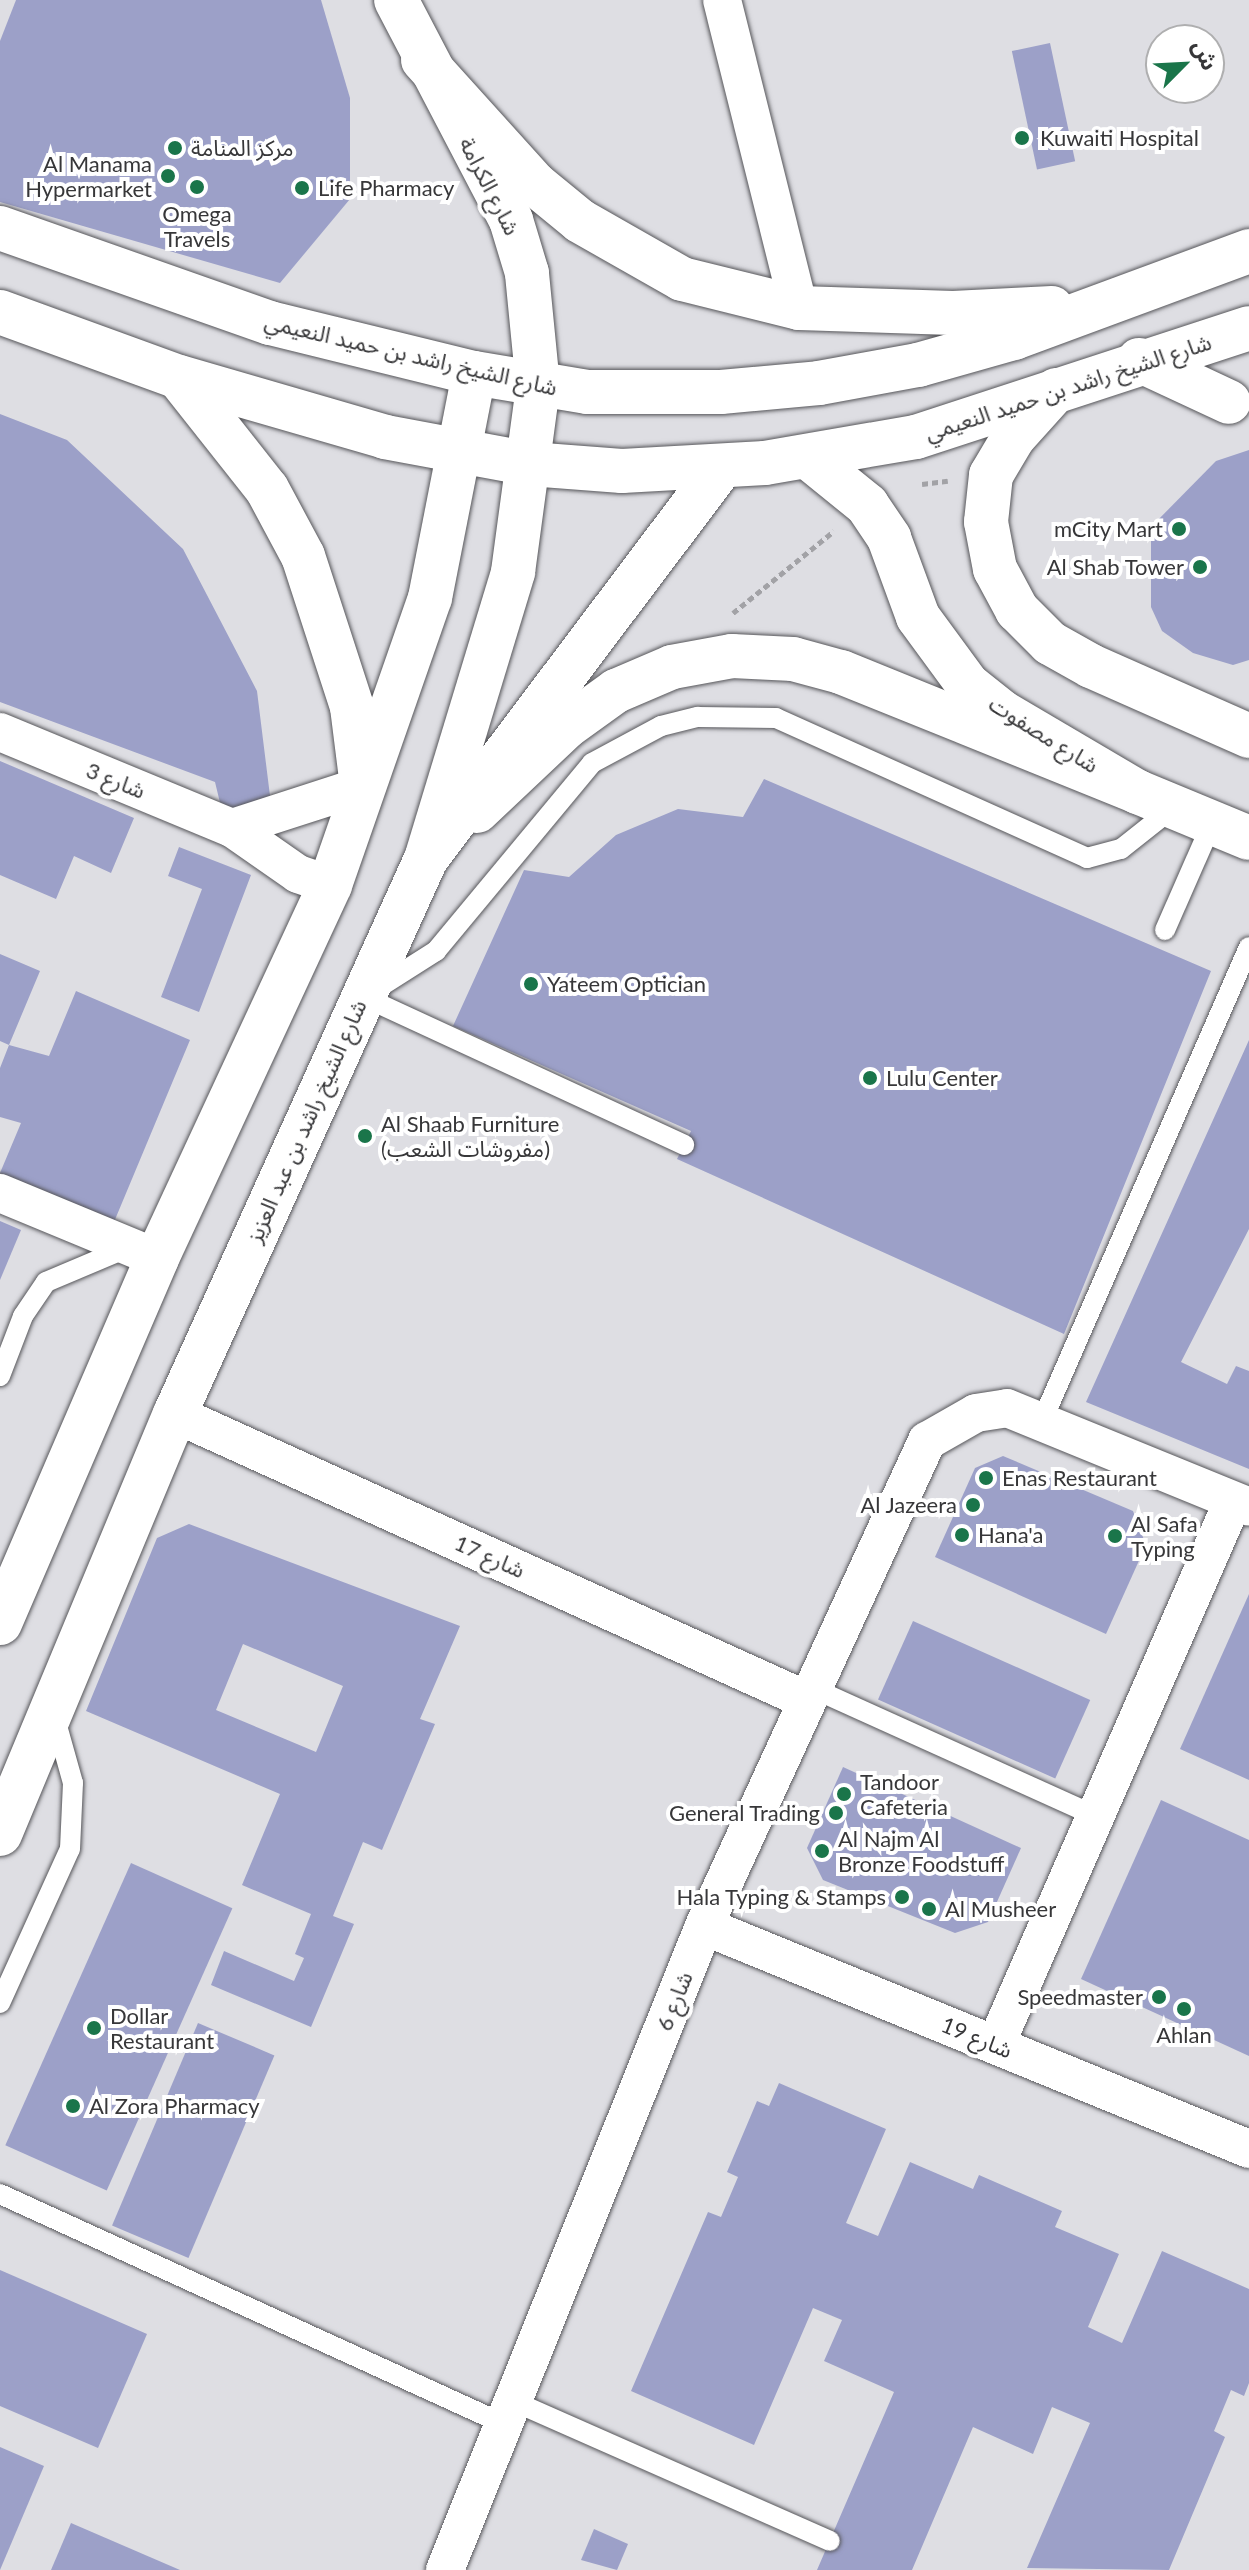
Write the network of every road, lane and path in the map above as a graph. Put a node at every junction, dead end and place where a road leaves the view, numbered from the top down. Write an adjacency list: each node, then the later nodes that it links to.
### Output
1 (396, 0): 3 (main road, شارع الكرامة)
2 (722, 0): 7 (street)
3 (423, 60): 7 (main road); 13 (main road, شارع الكرامة)
4 (0, 228): 11 (main road, شارع الشيخ راشد بن حميد النعيمي)
5 (1249, 251): 6 (main road, شارع الشيخ راشد بن حميد النعيمي)
6 (1106, 302): 7 (main road); 13 (main road, شارع الشيخ راشد بن حميد النعيمي)
7 (799, 308)
8 (0, 312): 12 (main road, شارع الشيخ راشد بن حميد النعيمي)
9 (1249, 328): 10 (main road, شارع الشيخ راشد بن حميد النعيمي)
10 (1139, 360): 14 (main road, شارع الشيخ راشد بن حميد النعيمي); 15 (main road)
11 (474, 373): 13 (main road, شارع الشيخ راشد بن حميد النعيمي); 16 (main road)
12 (179, 377): 16 (main road, شارع الشيخ راشد بن حميد النعيمي); 22 (main road)
13 (538, 386): 18 (main road, شارع الشيخ راشد بن عبد العزيز)
14 (1056, 390): 17 (main road, شارع الشيخ راشد بن حميد النعيمي); 21 (main road)
15 (1229, 402)
16 (460, 453): 18 (main road, شارع الشيخ راشد بن حميد النعيمي); 22 (main road)
17 (809, 458): 19 (main road, شارع الشيخ راشد بن حميد النعيمي); 23 (main road, شارع مصفوت)
18 (530, 464): 19 (main road, شارع الشيخ راشد بن حميد النعيمي); 25 (main road, شارع الشيخ راشد بن عبد العزيز)
19 (721, 468): 25 (main road)
20 (0, 732): 24 (street, شارع 3)
21 (1249, 736)
22 (362, 786): 24 (street); 26 (main road)
23 (1193, 815): 25 (main road); 27 (lane); 29 (lane)
24 (232, 828): 26 (street, شارع 3)
25 (426, 859): 29 (main road, شارع الشيخ راشد بن عبد العزيز)
26 (330, 885): 32 (main road)
27 (1165, 930)
28 (1249, 947): 35 (lane)
29 (362, 996): 30 (lane); 34 (main road, شارع الشيخ راشد بن عبد العزيز)
30 (684, 1145)
31 (0, 1193): 32 (street)
32 (143, 1253): 33 (lane); 37 (main road)
33 (0, 1376)
34 (175, 1414): 38 (street, شارع 17); 39 (main road, شارع الشيخ راشد بن عبد العزيز)
35 (1042, 1421): 36 (street); 38 (street, شارع 6)
36 (1241, 1504): 40 (street)
37 (0, 1623)
38 (807, 1693): 40 (lane); 42 (street, شارع 6)
39 (54, 1715): 41 (main road, شارع الشيخ راشد بن عبد العزيز); 43 (lane)
40 (1096, 1816): 44 (street)
41 (0, 1834)
42 (704, 1926): 44 (street, شارع 19); 47 (street, شارع 6)
43 (0, 2003)
44 (996, 2044): 45 (street, شارع 19)
45 (1249, 2149)
46 (0, 2194): 47 (lane)
47 (511, 2414): 48 (lane); 49 (street, شارع 6)
48 (830, 2541)
49 (445, 2570)

